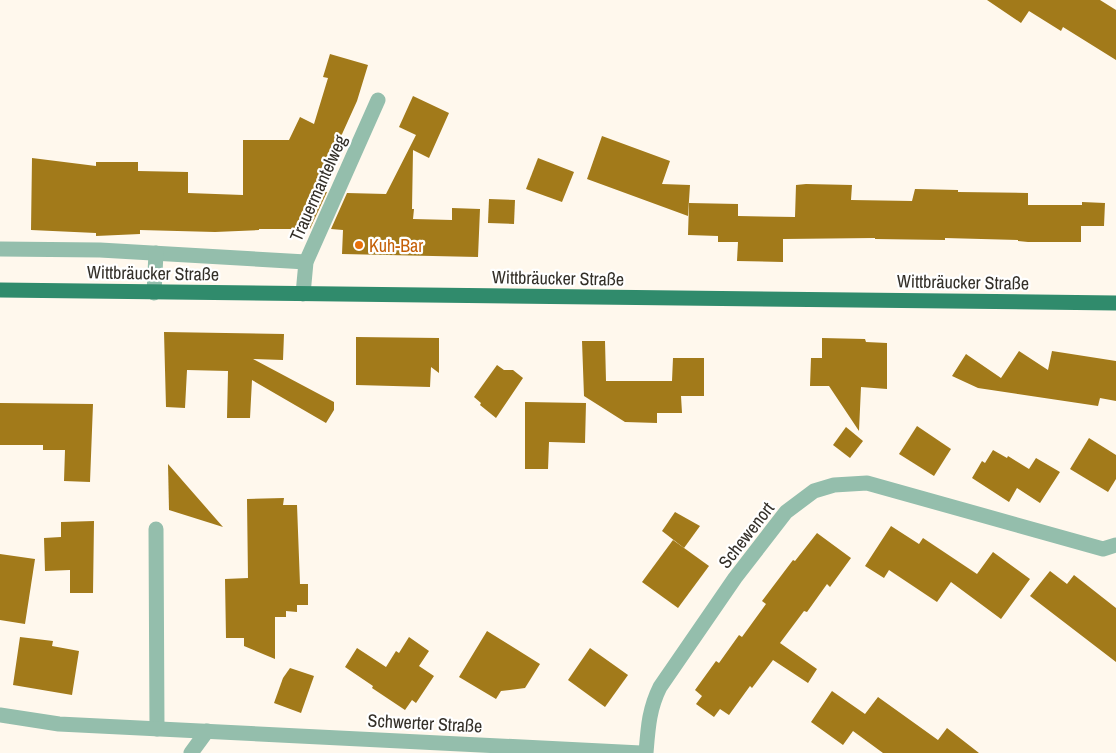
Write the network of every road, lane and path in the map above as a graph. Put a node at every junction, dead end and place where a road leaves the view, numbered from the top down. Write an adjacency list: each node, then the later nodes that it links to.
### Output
1 (378, 100): 4 (street, Trauermantelweg)
2 (0, 249): 3 (street)
3 (156, 253): 4 (street); 6 (street)
4 (306, 262): 7 (street, Trauermantelweg)
5 (0, 290): 6 (main road, Wittbräucker Straße)
6 (154, 293): 7 (main road, Wittbräucker Straße)
7 (303, 294): 8 (main road, Wittbräucker Straße)
8 (1116, 303)
9 (156, 529): 12 (street)
10 (1116, 545): 16 (street, Schewenort)
11 (0, 715): 12 (street, Schwerter Straße)
12 (158, 729): 13 (street, Schwerter Straße)
13 (207, 730): 14 (street); 15 (street, Schwerter Straße)
14 (191, 753)
15 (641, 753)
16 (646, 753)

